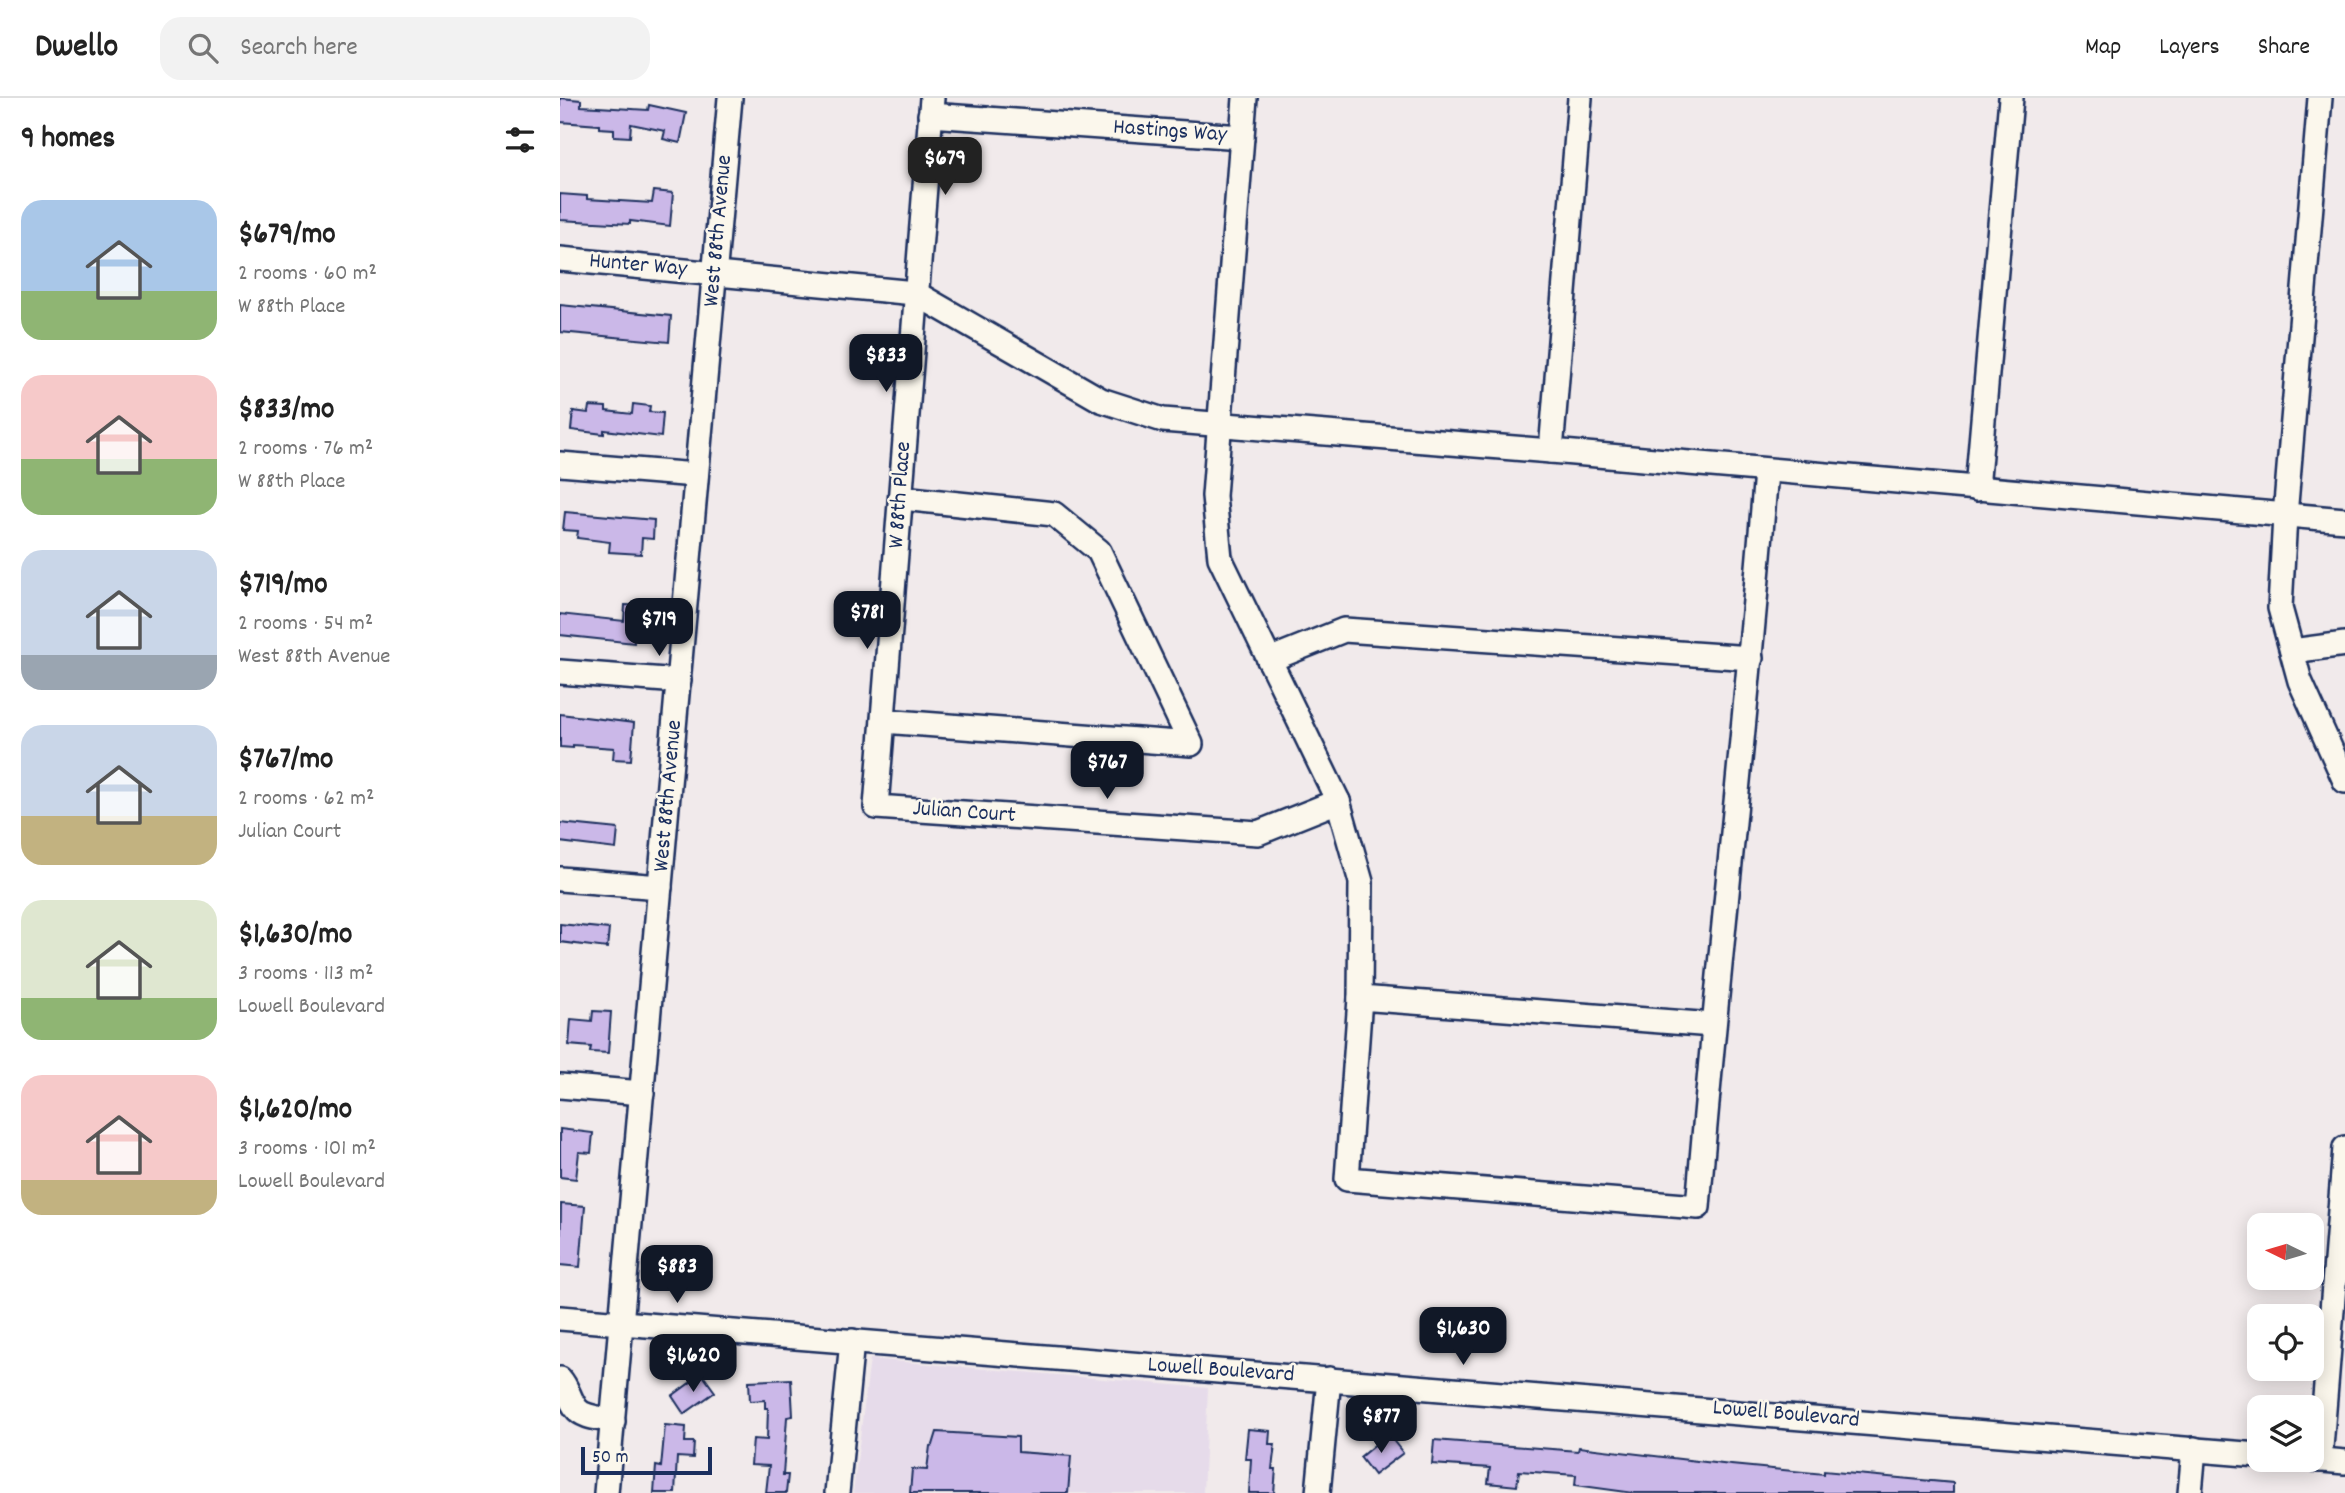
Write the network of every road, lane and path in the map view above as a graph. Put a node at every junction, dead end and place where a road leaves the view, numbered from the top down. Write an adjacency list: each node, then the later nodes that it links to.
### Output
1 (730, 98): 9 (street, West 88th Avenue)
2 (1245, 98): 7 (street)
3 (1580, 98): 12 (street)
4 (2011, 98): 16 (street)
5 (2320, 98): 18 (street)
6 (931, 106): 7 (street, Hastings Way); 10 (street, W 88th Place)
7 (1242, 137): 11 (street)
8 (560, 258): 9 (street, Hunter Way)
9 (716, 272): 10 (street, Hunter Way); 15 (street, West 88th Avenue)
10 (915, 293): 11 (street); 17 (street, W 88th Place)
11 (1219, 424): 12 (street); 23 (street)
12 (1551, 452): 14 (street)
13 (560, 464): 15 (street)
14 (1766, 471): 16 (street); 22 (street)
15 (696, 475): 25 (street, West 88th Avenue)
16 (1977, 489): 18 (street)
17 (902, 498): 26 (street, W 88th Place); 26 (street)
18 (2285, 516): 19 (street); 21 (street)
19 (2345, 520)
20 (2345, 644): 21 (street)
21 (2292, 650): 27 (street)
22 (1751, 658): 23 (street); 33 (street)
23 (1269, 660): 28 (street)
24 (560, 672): 25 (street)
25 (679, 681): 31 (street, West 88th Avenue)
26 (883, 721): 29 (street, W 88th Place)
27 (2345, 781)
28 (1338, 801): 29 (street, Julian Court); 32 (street)
29 (876, 807)
30 (560, 879): 31 (street)
31 (660, 887): 35 (street, West 88th Avenue)
32 (1360, 998): 33 (street); 33 (street)
33 (1713, 1025)
34 (560, 1086): 35 (street)
35 (642, 1093): 38 (street, West 88th Avenue)
36 (2345, 1148): 42 (street)
37 (560, 1318): 38 (street, Lowell Boulevard)
38 (622, 1322): 39 (street, Lowell Boulevard); 43 (street, West 88th Avenue)
39 (852, 1341): 41 (street, Lowell Boulevard); 49 (street)
40 (560, 1379): 43 (street)
41 (1329, 1379): 44 (street, Lowell Boulevard); 50 (street)
42 (2322, 1395)
43 (613, 1421): 48 (street, West 88th Avenue)
44 (2194, 1449): 45 (street, Lowell Boulevard); 51 (street)
45 (2247, 1454)
46 (2324, 1461): 47 (street)
47 (2345, 1462)
48 (606, 1493)
49 (837, 1493)
50 (1318, 1493)
51 (2190, 1493)

